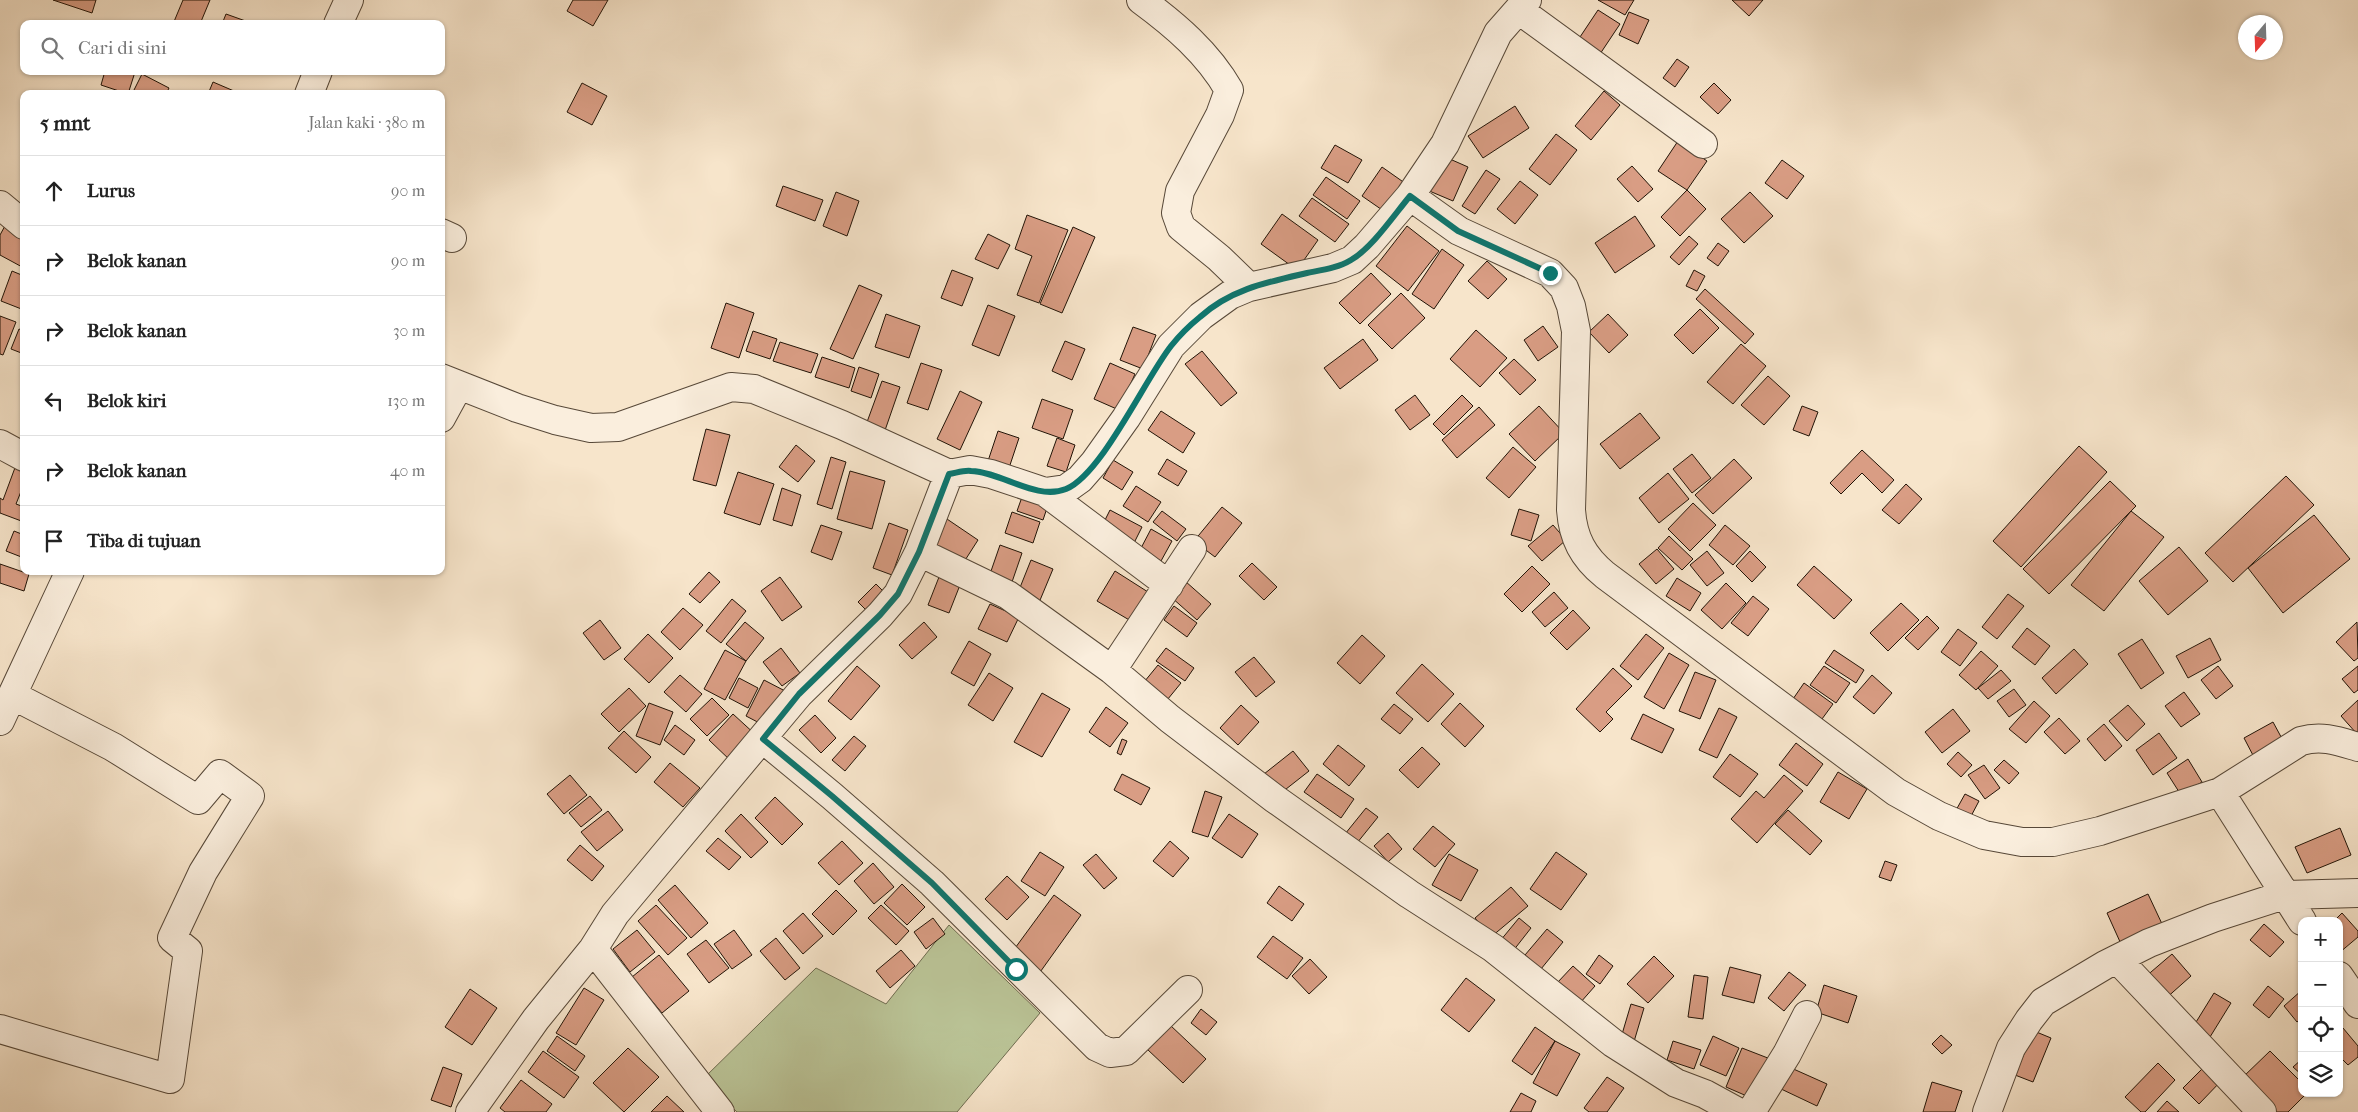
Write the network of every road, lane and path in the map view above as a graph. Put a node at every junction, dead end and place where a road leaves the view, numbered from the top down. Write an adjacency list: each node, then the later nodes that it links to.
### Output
1 (349, 0): 4 (street)
2 (1142, 0): 11 (street)
3 (1523, 5): 7 (street); 8 (street)
4 (340, 20)
5 (316, 75): 6 (street)
6 (311, 90)
7 (1703, 144)
8 (1410, 196): 11 (street); 27 (street)
9 (0, 205): 10 (street)
10 (20, 222)
11 (1249, 287): 17 (street)
12 (450, 381): 13 (street); 16 (street)
13 (445, 402)
14 (0, 444): 15 (street)
15 (20, 455)
16 (949, 474): 17 (street); 19 (street)
17 (1045, 492): 21 (street)
18 (1192, 549): 21 (street)
19 (919, 552): 22 (street); 25 (street)
20 (68, 575): 23 (street)
21 (1169, 585): 22 (street)
22 (1112, 670): 40 (street)
23 (12, 695): 24 (street); 37 (street)
24 (0, 721)
25 (763, 739): 31 (street); 34 (street)
26 (2358, 747): 27 (street)
27 (2220, 792): 29 (street)
28 (2358, 893): 29 (street)
29 (2284, 895): 30 (street); 32 (street)
30 (2299, 917)
31 (593, 949): 38 (street); 39 (street)
32 (2117, 959): 42 (street); 43 (street)
33 (2343, 982): 35 (street)
34 (1188, 990)
35 (2358, 1004)
36 (1807, 1015): 41 (street)
37 (0, 1029)
38 (470, 1112)
39 (720, 1112)
40 (1738, 1112)
41 (1751, 1112)
42 (1987, 1112)
43 (2262, 1112)

